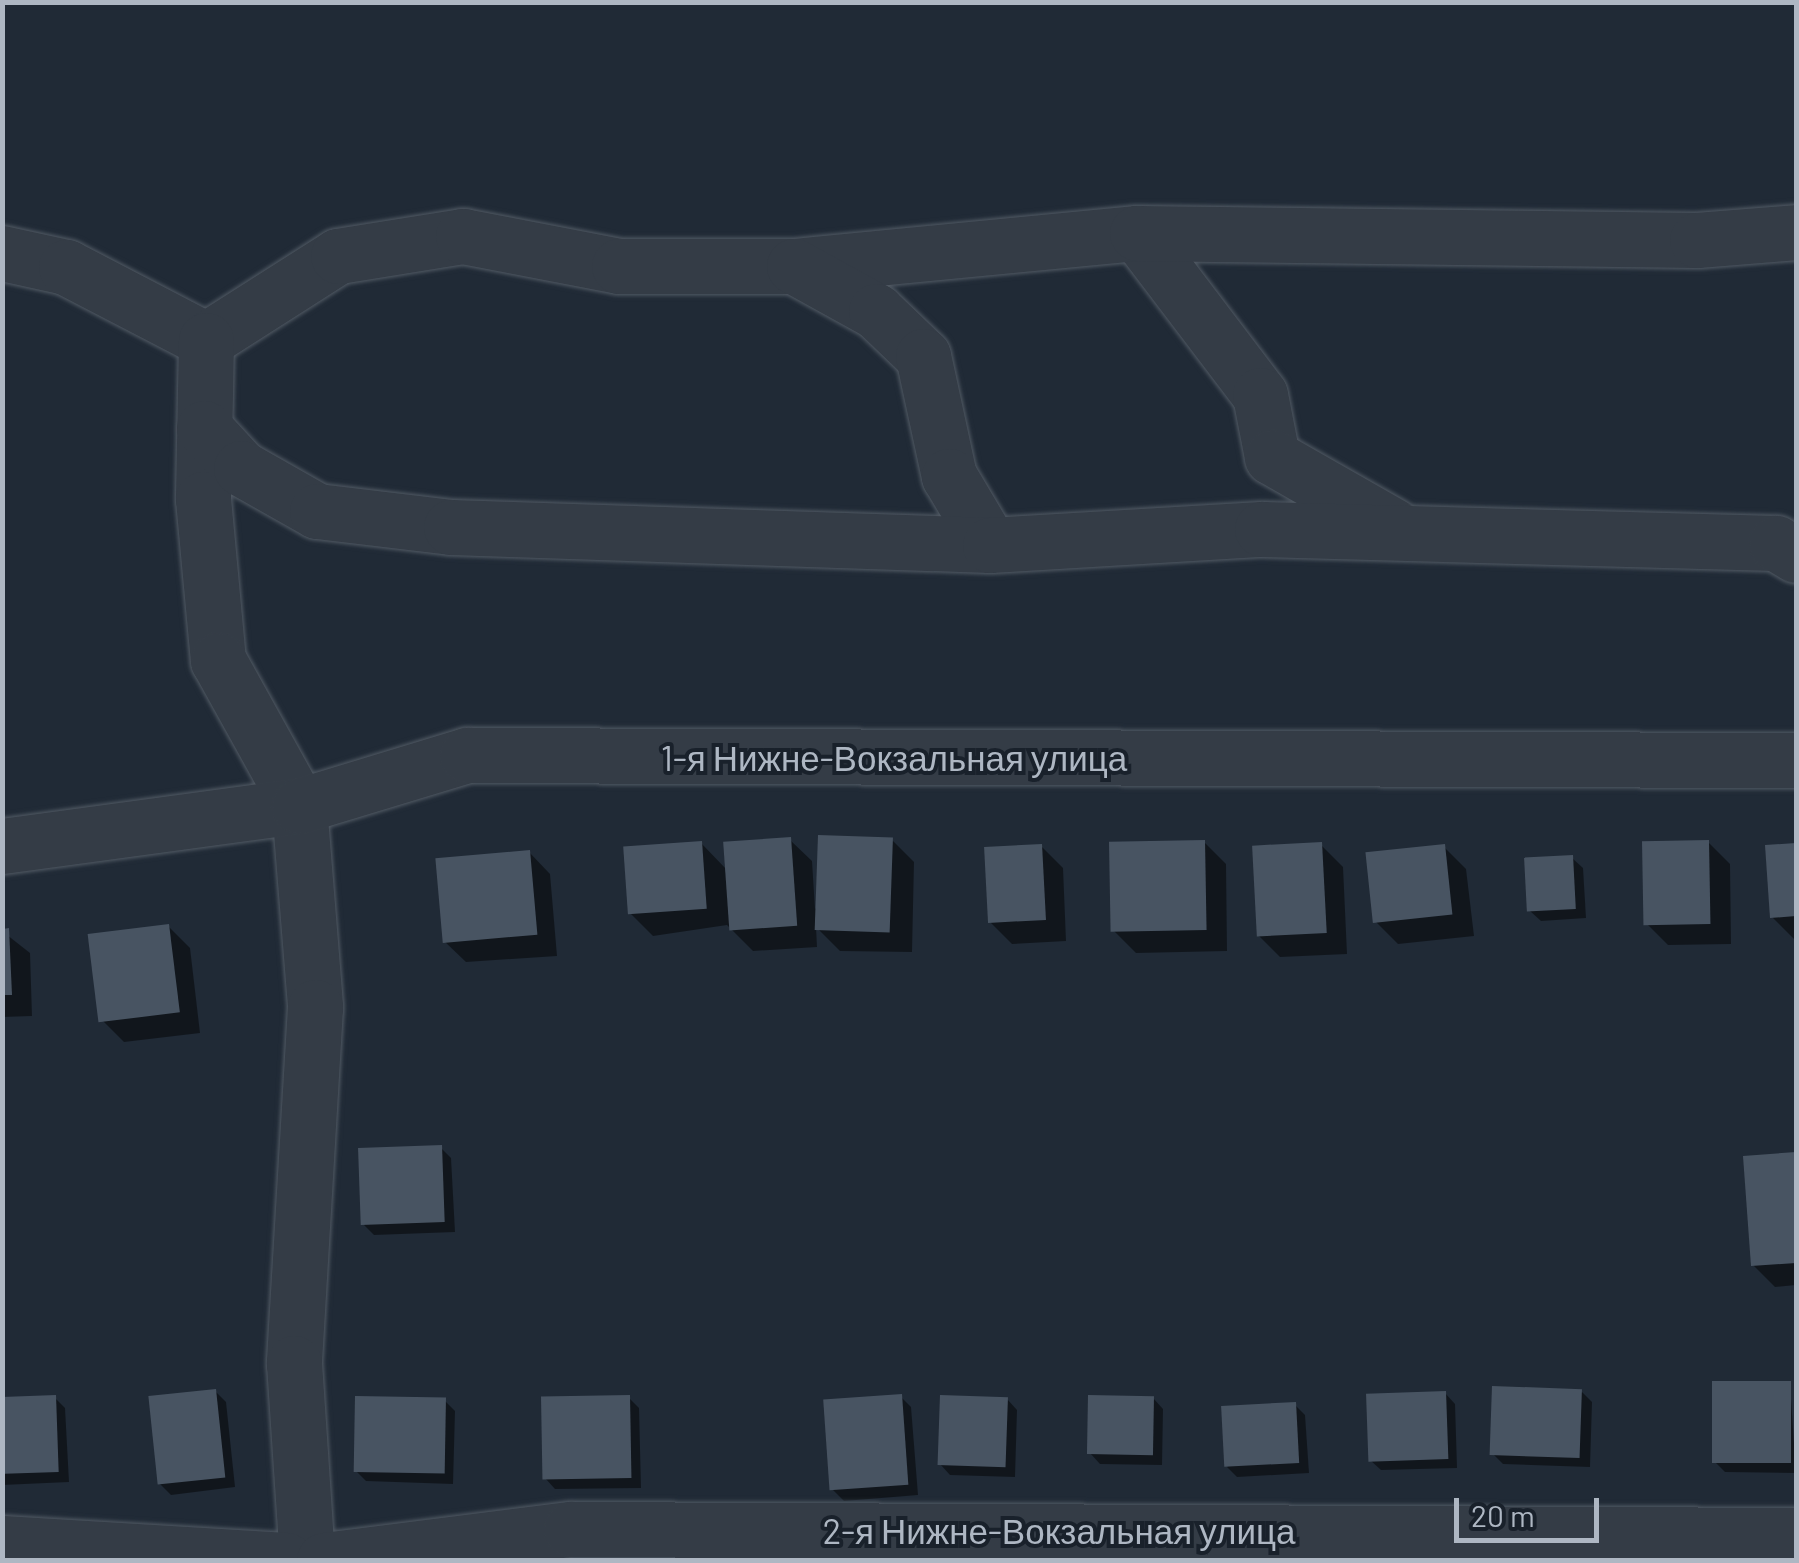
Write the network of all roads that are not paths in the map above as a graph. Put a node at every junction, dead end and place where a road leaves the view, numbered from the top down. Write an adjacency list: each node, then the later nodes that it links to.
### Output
1 (1796, 232): 2 (street)
2 (1137, 233): 4 (street); 7 (street)
3 (2, 253): 5 (street)
4 (794, 266): 5 (street); 8 (street)
5 (206, 340): 6 (street)
6 (204, 428): 8 (street); 11 (street)
7 (1414, 534): 8 (street); 9 (street)
8 (990, 544)
9 (1796, 555)
10 (1796, 760): 11 (street, 1-я Нижне-Вокзальная улица)
11 (300, 806): 12 (street, 1-я Нижне-Вокзальная улица); 16 (street)
12 (2, 846)
13 (1796, 1535): 17 (street, 2-я Нижне-Вокзальная улица)
14 (2, 1543): 15 (street)
15 (285, 1560)
16 (307, 1560)
17 (324, 1560)

